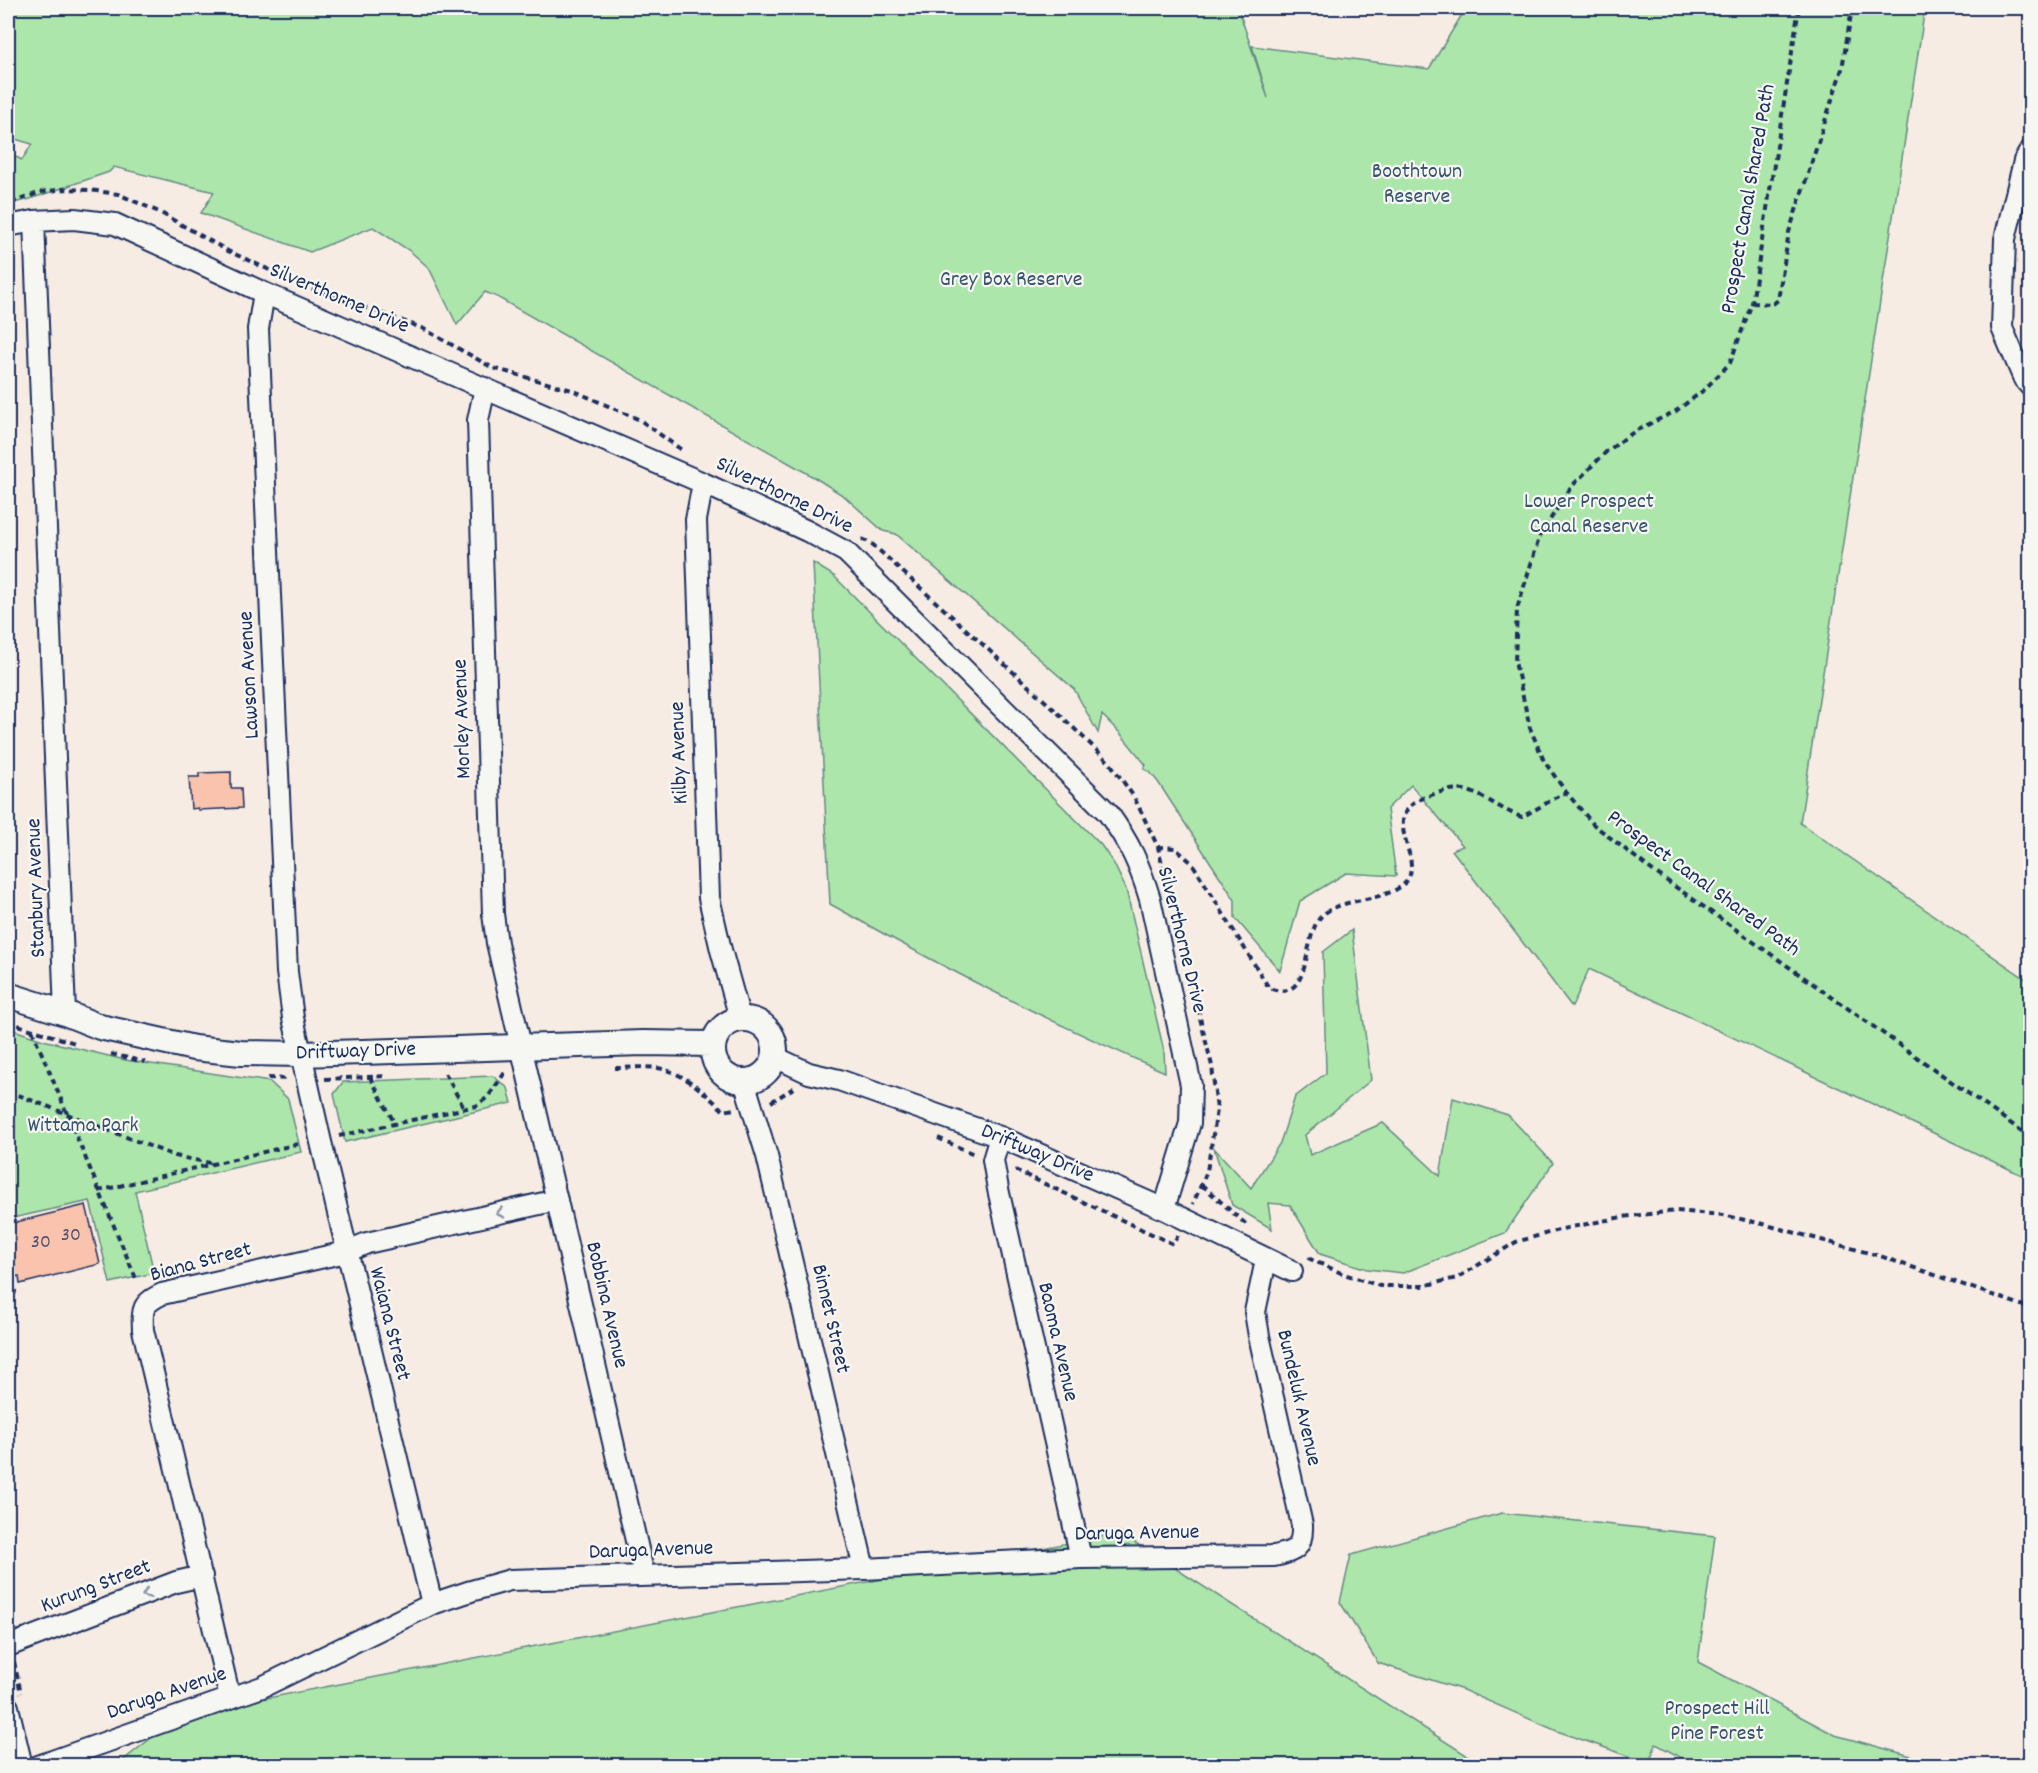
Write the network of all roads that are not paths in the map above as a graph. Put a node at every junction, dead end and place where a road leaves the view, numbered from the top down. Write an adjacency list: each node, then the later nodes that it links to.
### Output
1 (2031, 151): 5 (street)
2 (34, 221): 3 (street, Silverthorne Drive); 4 (street, Silverthorne Drive); 9 (street, Stanbury Avenue)
3 (8, 226)
4 (264, 293): 6 (street, Silverthorne Drive); 13 (street, Lawson Avenue)
5 (2031, 386)
6 (485, 388): 7 (street, Silverthorne Drive); 12 (street, Morley Avenue)
7 (703, 483): 10 (street, Kilby Avenue); 18 (street, Silverthorne Drive)
8 (8, 995): 9 (street, Driftway Drive)
9 (65, 1013): 13 (street, Driftway Drive)
10 (740, 1018): 11 (street); 14 (street)
11 (712, 1044): 12 (street, Driftway Drive); 15 (street)
12 (521, 1046): 13 (street, Driftway Drive); 17 (street, Bobbina Avenue)
13 (301, 1054): 19 (street, Waiana Street)
14 (775, 1057): 15 (street); 16 (street, Driftway Drive)
15 (744, 1081): 24 (street, Binnet Street)
16 (1000, 1137): 18 (street, Driftway Drive); 23 (street, Baoma Avenue)
17 (557, 1200): 19 (street, Biana Street, one-way to 19); 25 (street, Bobbina Avenue)
18 (1164, 1209): 20 (street, Driftway Drive)
19 (346, 1252): 26 (street, Biana Street); 27 (street, Waiana Street)
20 (1266, 1260): 21 (street, Driftway Drive); 22 (street, Bundeluk Avenue)
21 (1296, 1263)
22 (1298, 1546): 23 (street, Daruga Avenue)
23 (1082, 1558): 24 (street, Daruga Avenue)
24 (864, 1569): 25 (street, Daruga Avenue)
25 (644, 1575): 27 (street, Daruga Avenue)
26 (201, 1576): 28 (street, Kurung Street, one-way to 28); 29 (street, Biana Street)
27 (432, 1604): 29 (street, Daruga Avenue)
28 (8, 1646)
29 (230, 1698): 32 (street, Daruga Avenue)
30 (8, 1707): 31 (street)
31 (22, 1766)
32 (38, 1766)

